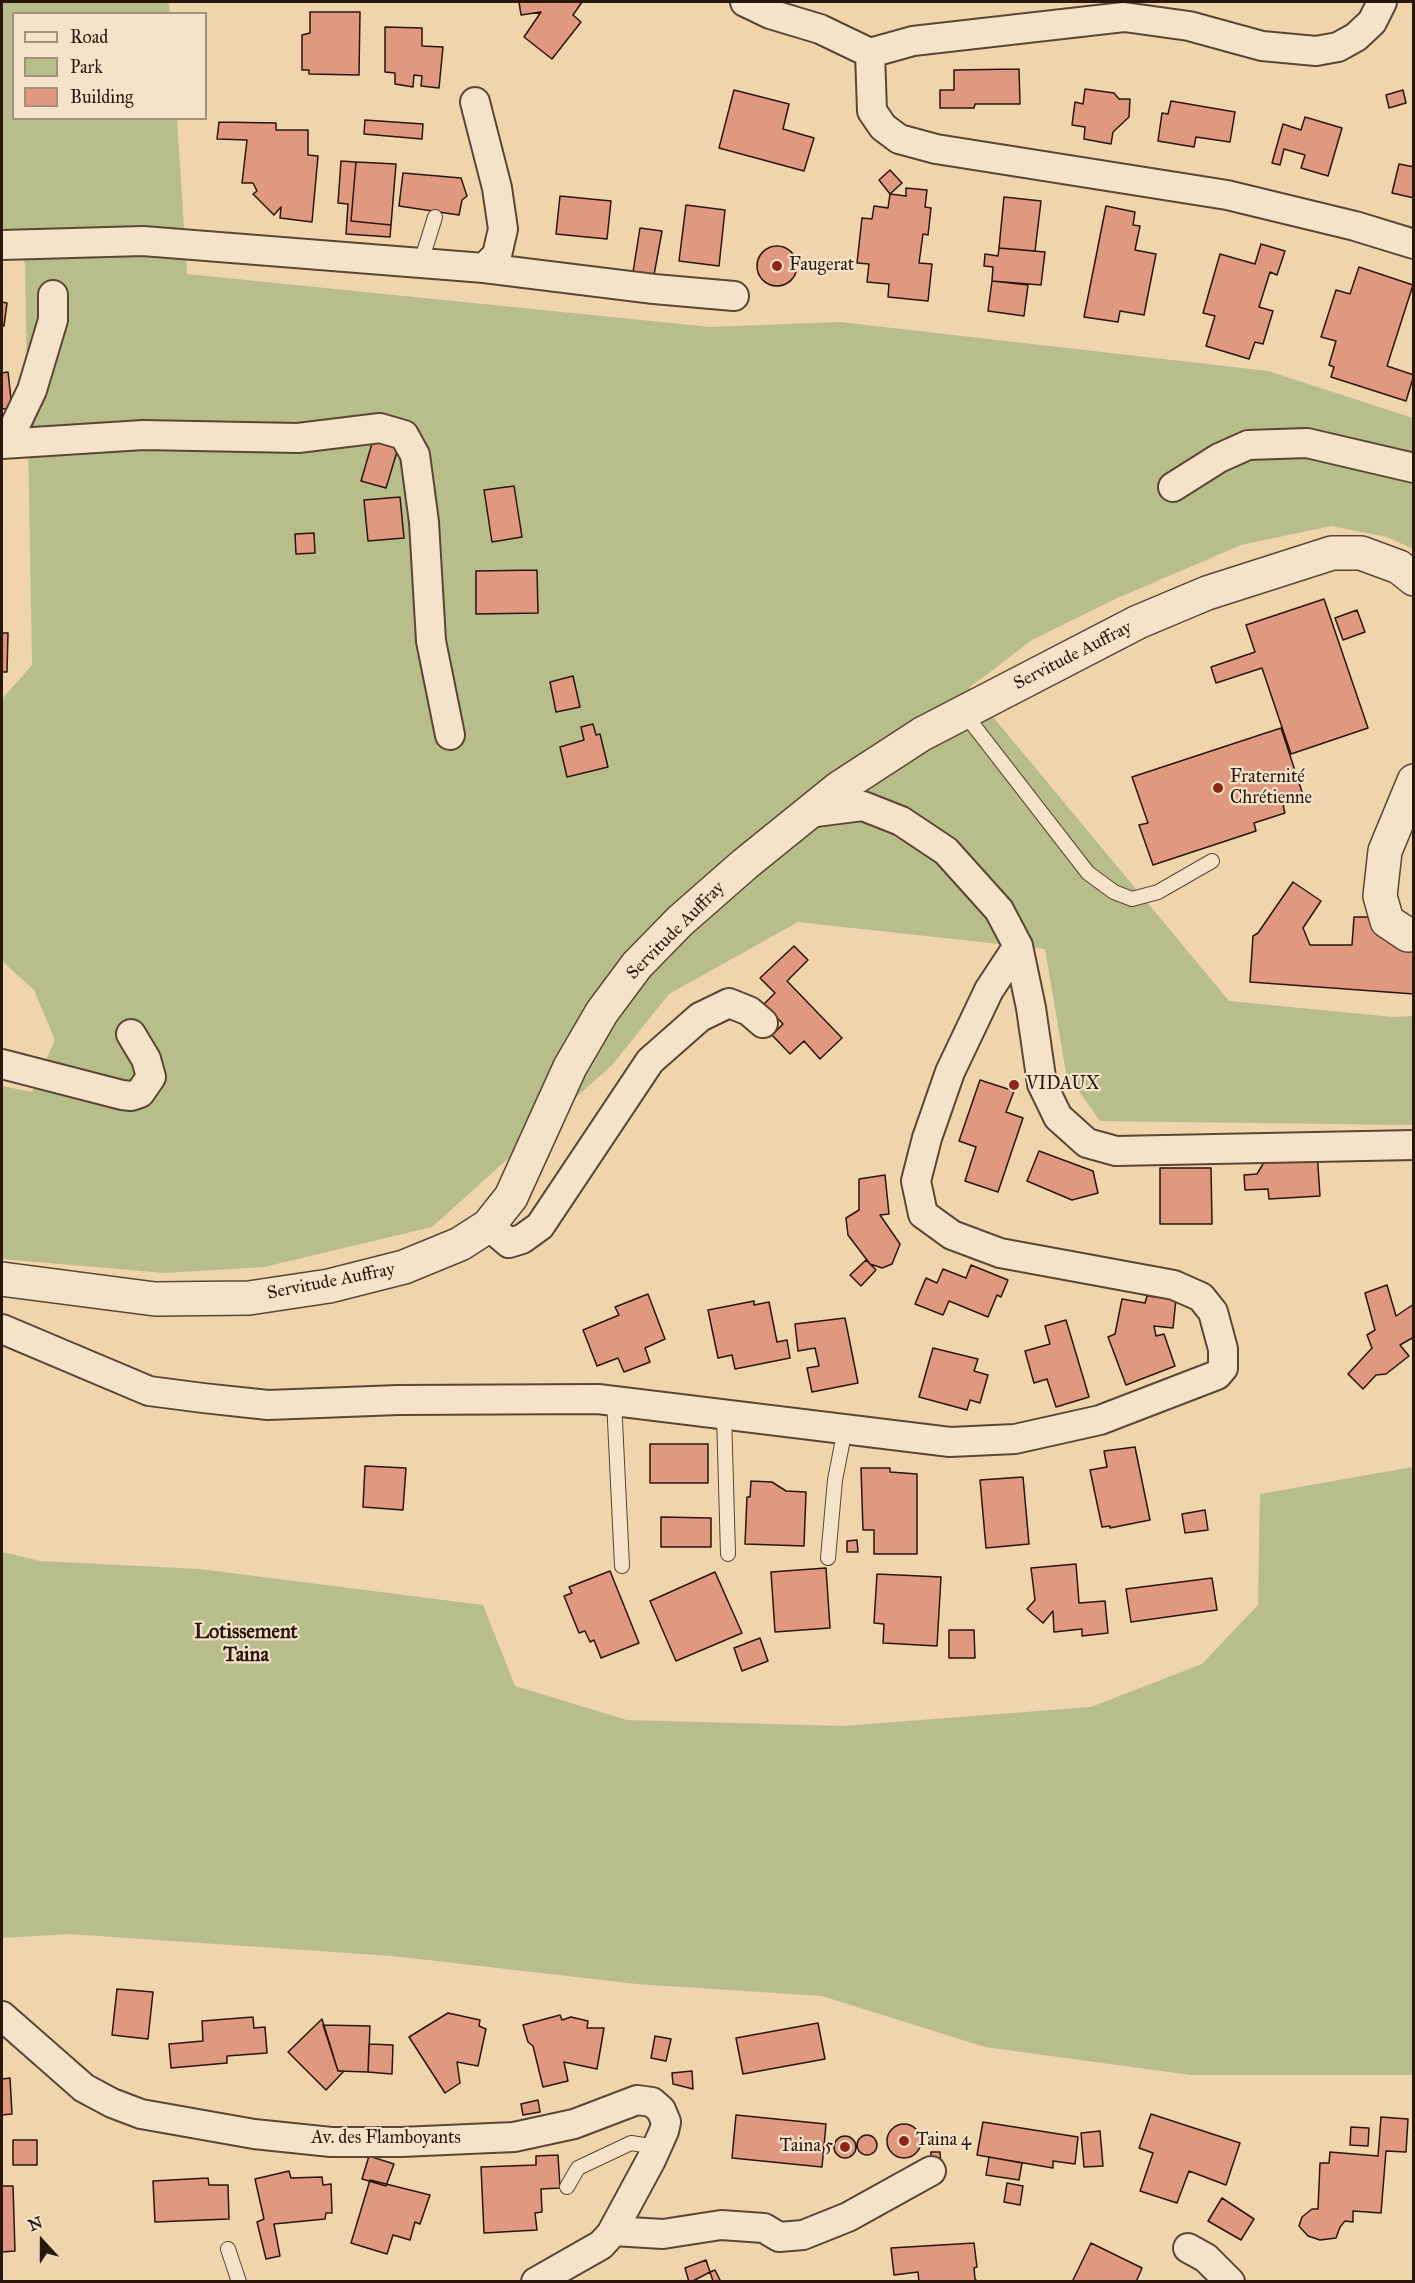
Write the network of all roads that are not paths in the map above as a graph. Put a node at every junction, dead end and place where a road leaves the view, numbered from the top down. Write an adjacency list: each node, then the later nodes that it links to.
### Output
1 (745, 2): 3 (street)
2 (1382, 2): 3 (street)
3 (870, 53): 6 (street)
4 (475, 102): 9 (street)
5 (435, 217): 8 (lane)
6 (1413, 244)
7 (2, 245): 8 (street)
8 (421, 262): 9 (street)
9 (484, 268): 11 (street)
10 (53, 295): 12 (street)
11 (734, 296)
12 (2, 444): 17 (street)
13 (1413, 468): 14 (street)
14 (1173, 488)
15 (1413, 579): 16 (street, Servitude Auffray)
16 (964, 712): 19 (street, Servitude Auffray); 20 (lane)
17 (450, 735)
18 (1413, 781): 21 (street)
19 (808, 813): 22 (street); 27 (street, Servitude Auffray)
20 (1212, 861)
21 (1413, 934)
22 (1018, 946): 26 (street); 32 (street)
23 (763, 1023): 27 (street)
24 (131, 1034): 25 (street)
25 (2, 1064)
26 (1413, 1145)
27 (488, 1225): 28 (street, Servitude Auffray)
28 (2, 1279)
29 (2, 1329): 30 (street)
30 (614, 1400): 31 (street); 35 (lane)
31 (724, 1414): 32 (street); 33 (lane)
32 (845, 1429): 34 (lane)
33 (728, 1554)
34 (828, 1558)
35 (622, 1566)
36 (2, 2016): 37 (street, Av. des Flamboyants)
37 (657, 2147): 39 (lane); 40 (street, Av. des Flamboyants)
38 (931, 2171): 40 (street)
39 (567, 2187)
40 (613, 2231): 44 (street)
41 (1188, 2248): 45 (street)
42 (228, 2249): 43 (lane)
43 (239, 2282)
44 (536, 2282)
45 (1230, 2282)

